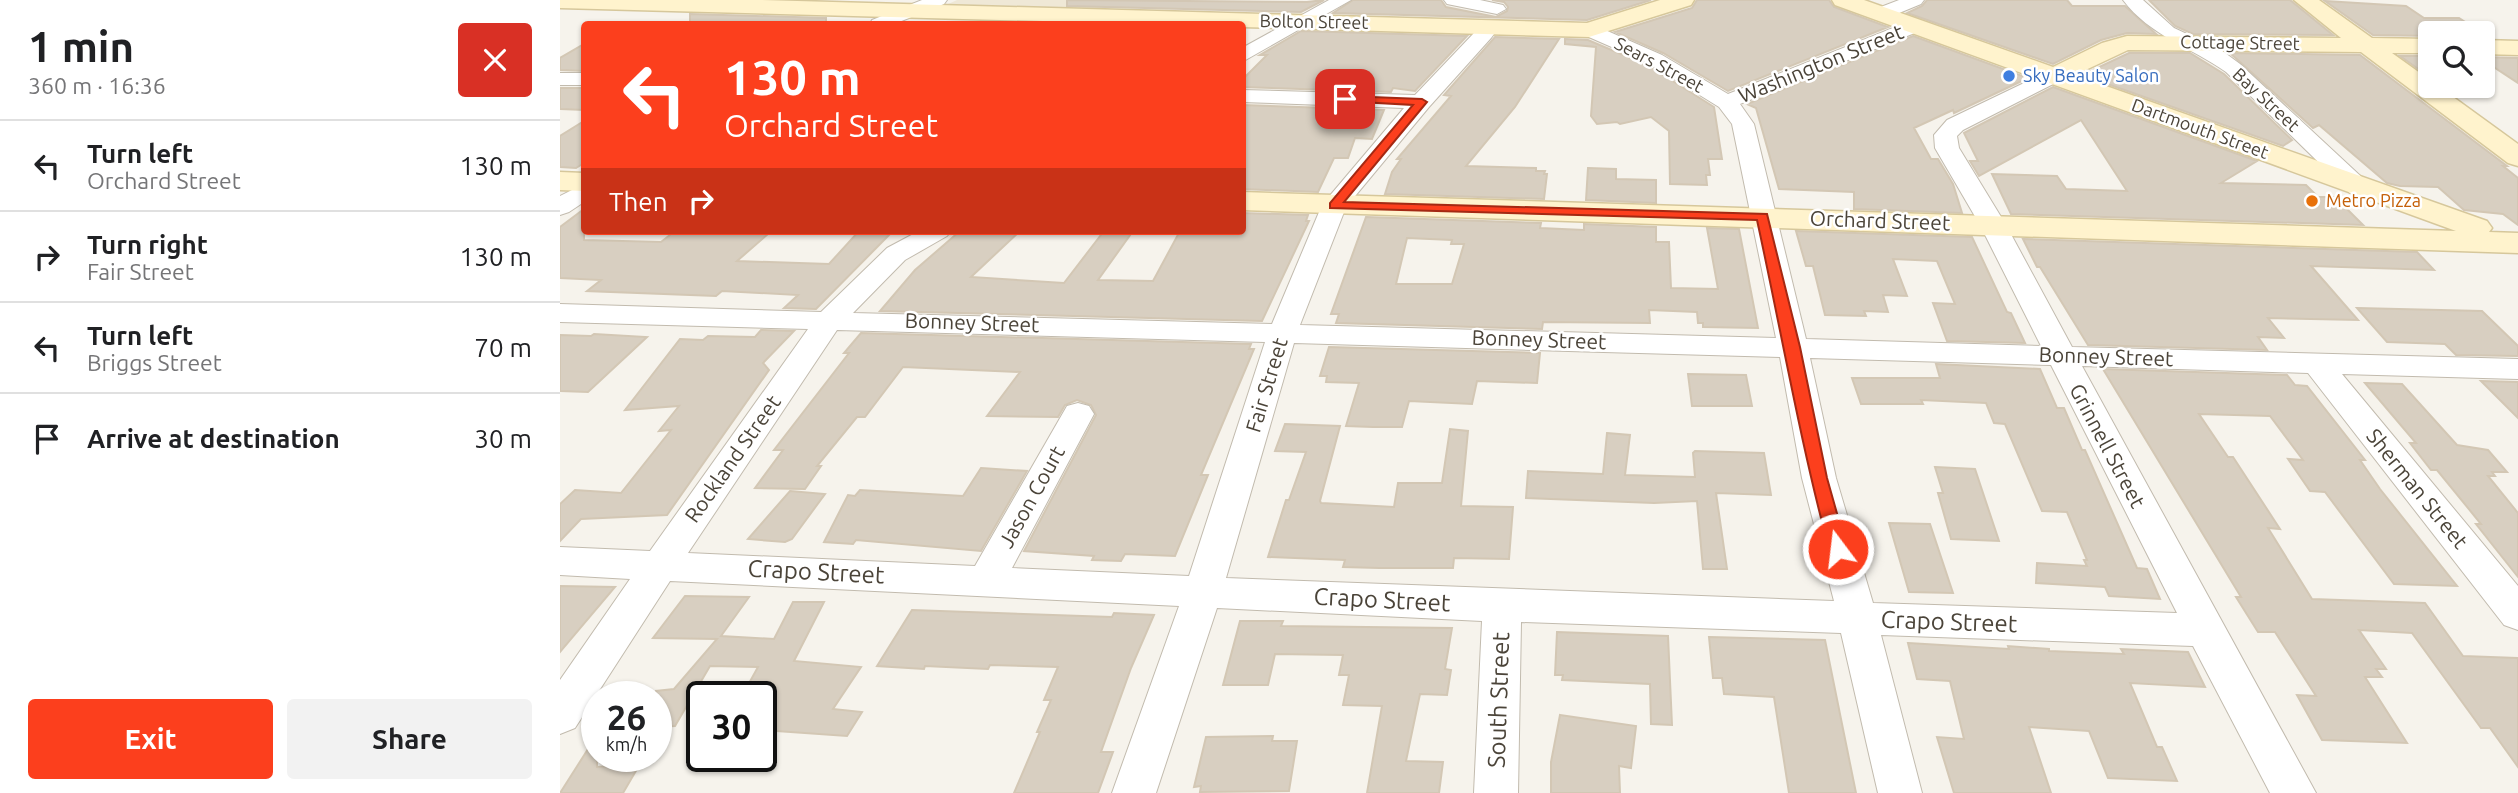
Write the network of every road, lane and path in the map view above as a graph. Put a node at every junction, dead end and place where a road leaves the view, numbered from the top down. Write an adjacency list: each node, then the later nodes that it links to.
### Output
1 (938, 0): 11 (street)
2 (1342, 0): 14 (street)
3 (1453, 0): 10 (street)
4 (1683, 0): 16 (street)
5 (1843, 0): 12 (street, Dartmouth Street)
6 (2132, 0): 17 (street, Bay Street)
7 (2305, 0): 18 (street)
8 (560, 1): 9 (street, Bolton Street)
9 (782, 3): 11 (street, Bolton Street)
10 (1497, 9): 15 (street, Fair Street); 16 (street)
11 (912, 10): 13 (street); 14 (street, Bolton Street)
12 (1915, 13): 23 (street, Dartmouth Street); 28 (street, Washington Street)
13 (886, 21)
14 (1302, 22): 15 (street, Bolton Street); 22 (street)
15 (1480, 26): 16 (street); 27 (street, Fair Street)
16 (1589, 30): 28 (street, Sears Street)
17 (2190, 42): 18 (street, Cottage Street); 23 (street, Cottage Street); 32 (street, Bay Street)
18 (2367, 45): 19 (street, Cottage Street); 29 (street)
19 (2418, 46)
20 (2495, 47): 21 (street)
21 (2518, 48)
22 (1246, 54)
23 (2056, 75): 32 (street, Dartmouth Street); 38 (street, Grinnell Street)
24 (560, 79): 25 (street)
25 (581, 79)
26 (1246, 96): 27 (street)
27 (1422, 102): 35 (street, Fair Street)
28 (1727, 102): 37 (street, Washington Street)
29 (2518, 157)
30 (560, 181): 31 (street)
31 (581, 182)
32 (2358, 188): 40 (street, Dartmouth Street)
33 (581, 193): 36 (street)
34 (1246, 201): 35 (street, Orchard Street)
35 (1334, 205): 37 (street, Orchard Street); 43 (street, Fair Street)
36 (560, 207)
37 (1763, 216): 38 (street, Orchard Street); 44 (street, Washington Street)
38 (1993, 225): 40 (street, Orchard Street); 45 (street, Grinnell Street)
39 (930, 235): 42 (street, Rockland Street)
40 (2518, 243)
41 (560, 313): 42 (street, Bonney Street)
42 (830, 319): 43 (street, Bonney Street); 50 (street, Rockland Street)
43 (1283, 332): 44 (street, Bonney Street); 52 (street, Fair Street)
44 (1793, 347): 45 (street, Bonney Street); 55 (street, Washington Street)
45 (2059, 355): 46 (street, Bonney Street); 56 (street, Grinnell Street)
46 (2317, 363): 47 (street, Bonney Street); 54 (street, Sherman Street)
47 (2518, 369)
48 (1078, 414): 51 (street, Jason Court)
49 (560, 561): 50 (street, Crapo Street)
50 (660, 565): 51 (street, Crapo Street); 57 (street, Rockland Street)
51 (986, 580): 52 (street, Crapo Street)
52 (1203, 591): 53 (street, Crapo Street); 58 (street, Fair Street)
53 (1502, 606): 55 (street, Crapo Street); 59 (street, South Street)
54 (2518, 614)
55 (1858, 620): 56 (street, Crapo Street); 60 (street, Washington Street)
56 (2205, 630): 61 (street, Grinnell Street)
57 (560, 715)
58 (1134, 793)
59 (1496, 793)
60 (1900, 793)
61 (2294, 793)

